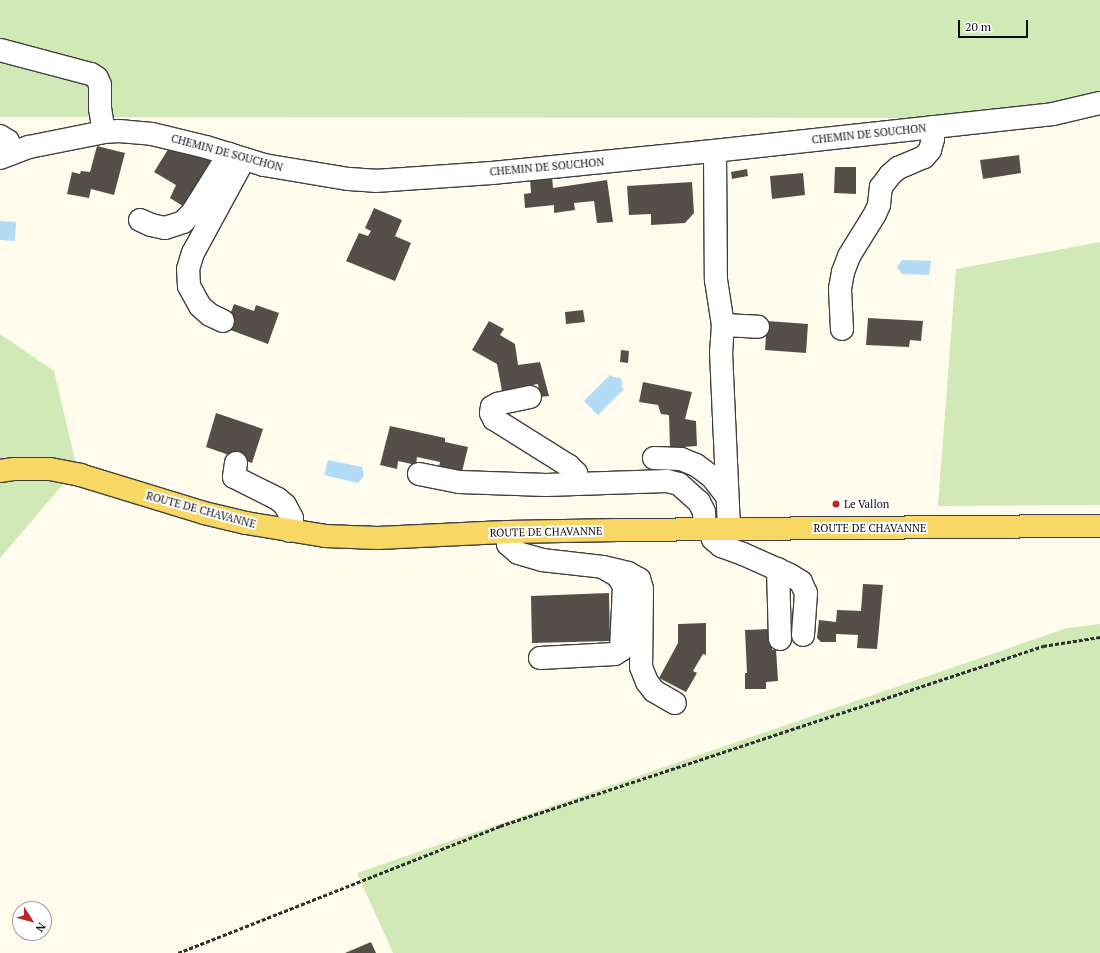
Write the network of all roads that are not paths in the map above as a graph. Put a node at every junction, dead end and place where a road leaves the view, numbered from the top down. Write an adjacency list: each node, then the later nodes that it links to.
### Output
1 (0, 50): 4 (street)
2 (1100, 103): 3 (street, CHEMIN DE SOUCHON)
3 (932, 127): 6 (street, CHEMIN DE SOUCHON); 12 (street)
4 (104, 132): 5 (street, CHEMIN DE SOUCHON); 7 (street, CHEMIN DE SOUCHON)
5 (4, 149)
6 (715, 151): 7 (street, CHEMIN DE SOUCHON); 10 (street)
7 (237, 157): 8 (street); 9 (street)
8 (140, 220)
9 (223, 321)
10 (723, 325): 11 (street); 19 (street)
11 (758, 327)
12 (842, 329)
13 (530, 397): 18 (street)
14 (654, 458): 19 (street)
15 (236, 463): 22 (street)
16 (0, 471): 22 (main road, ROUTE DE CHAVANNE)
17 (419, 474): 18 (street)
18 (578, 484): 21 (street)
19 (726, 495): 21 (street)
20 (1100, 526): 21 (main road, ROUTE DE CHAVANNE)
21 (716, 530): 23 (main road, ROUTE DE CHAVANNE); 25 (street)
22 (289, 531): 23 (main road, ROUTE DE CHAVANNE)
23 (507, 532): 24 (street)
24 (603, 567): 28 (street); 29 (street)
25 (778, 569): 26 (street); 27 (street)
26 (802, 635)
27 (780, 640)
28 (540, 658)
29 (675, 703)

